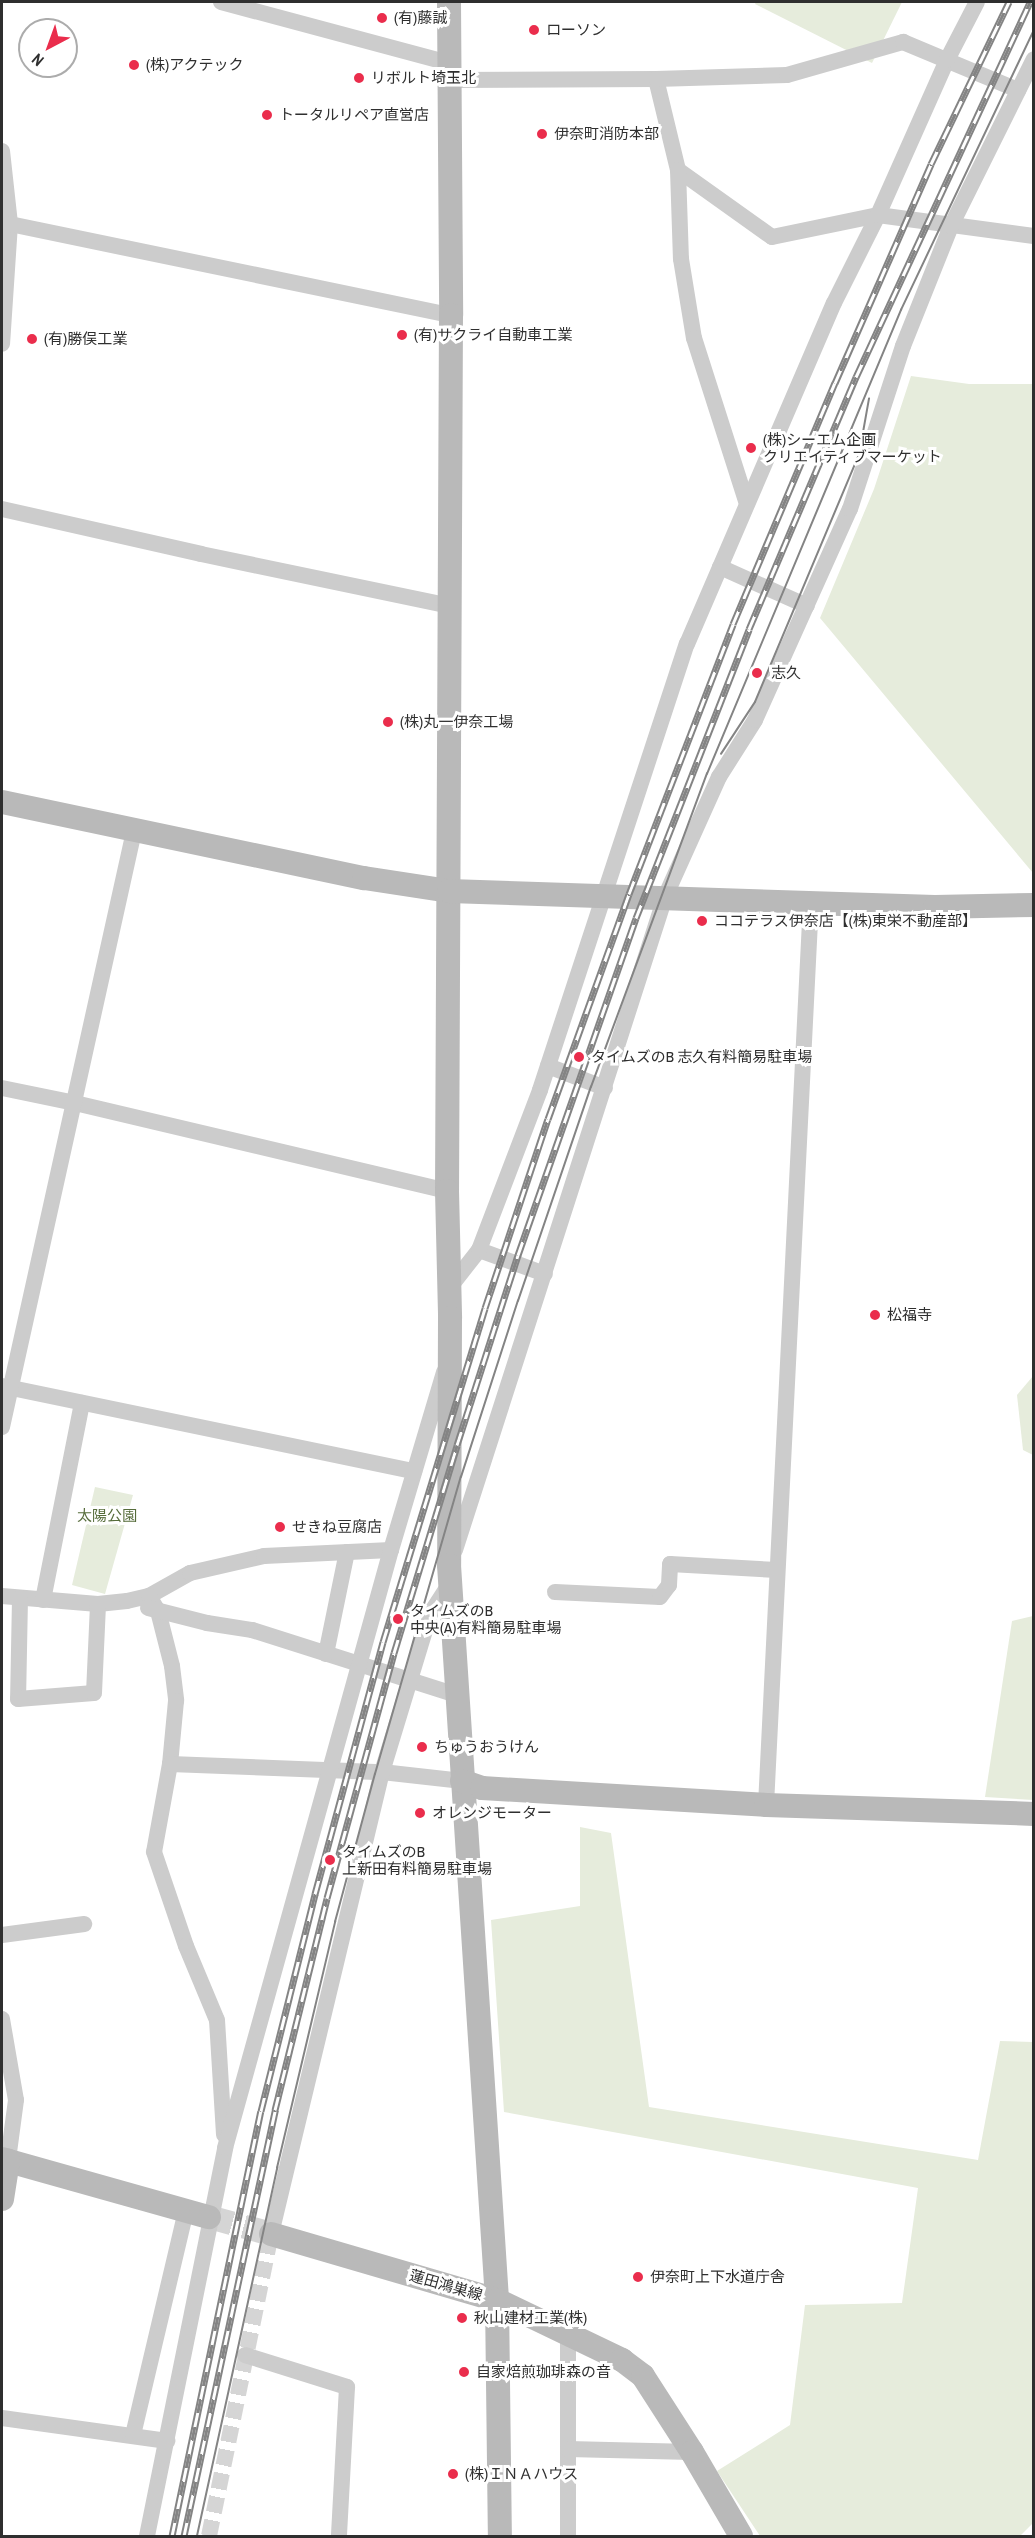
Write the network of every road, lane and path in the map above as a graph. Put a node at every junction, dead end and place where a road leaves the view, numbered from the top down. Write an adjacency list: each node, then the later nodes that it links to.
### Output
1 (221, 2): 6 (street)
2 (449, 2): 6 (street)
3 (977, 2): 5 (street)
4 (1034, 59): 8 (street)
5 (947, 60): 7 (street); 8 (street); 11 (street)
6 (449, 72): 7 (street); 16 (street)
7 (656, 79): 10 (street)
8 (1018, 90): 13 (street)
9 (2, 152): 12 (street)
10 (678, 170): 11 (street); 18 (street)
11 (879, 216): 13 (street); 18 (street)
12 (10, 224): 15 (street); 16 (street)
13 (951, 226): 14 (street); 22 (street)
14 (1034, 236)
15 (5, 260): 17 (street)
16 (451, 315): 21 (street)
17 (2, 344)
18 (747, 504): 20 (street)
19 (2, 509): 21 (street)
20 (720, 567): 22 (street); 26 (street)
21 (450, 606): 25 (street)
22 (807, 606): 27 (street)
23 (2, 802): 24 (street)
24 (134, 831): 25 (street); 33 (street)
25 (449, 891): 26 (street); 34 (street)
26 (606, 896): 27 (street); 30 (street)
27 (665, 897): 28 (street); 32 (street)
28 (811, 901): 29 (street); 45 (street)
29 (1034, 905)
30 (548, 1066): 32 (street); 35 (street)
31 (2, 1088): 33 (street)
32 (605, 1088): 36 (street)
33 (75, 1102): 34 (street); 39 (street)
34 (447, 1191): 37 (street)
35 (479, 1250): 36 (street); 37 (street)
36 (545, 1274): 46 (street)
37 (450, 1287): 38 (street)
38 (450, 1351): 42 (street); 46 (street)
39 (5, 1386): 40 (street); 41 (street)
40 (82, 1402): 42 (street); 50 (street)
41 (2, 1427)
42 (414, 1472): 43 (street)
43 (391, 1550): 44 (street); 54 (street)
44 (347, 1552): 51 (street); 53 (street)
45 (777, 1570): 47 (street); 61 (street)
46 (450, 1573): 55 (street); 56 (street)
47 (555, 1592)
48 (2, 1596): 49 (street)
49 (20, 1598): 50 (street); 52 (street)
50 (43, 1600): 52 (street)
51 (153, 1603): 52 (street); 53 (street); 57 (street)
52 (98, 1604)
53 (326, 1654): 54 (street)
54 (359, 1665): 55 (street); 58 (street)
55 (410, 1680): 56 (street); 59 (street)
56 (457, 1695): 60 (street)
57 (171, 1764): 58 (street); 66 (street)
58 (330, 1770): 59 (street); 66 (street)
59 (382, 1772): 60 (street); 71 (street)
60 (462, 1781): 61 (street); 72 (street)
61 (766, 1805): 62 (street)
62 (1034, 1814)
63 (84, 1924): 64 (street)
64 (2, 1935)
65 (2, 2019): 67 (street)
66 (225, 2148): 70 (street)
67 (5, 2160): 68 (street); 69 (street)
68 (2, 2199)
69 (186, 2210): 70 (street); 76 (street)
70 (209, 2217): 77 (street)
71 (271, 2234): 72 (street, 蓮田鴻巣線)
72 (497, 2300): 73 (street); 82 (street, 蓮田鴻巣線)
73 (568, 2331): 78 (street); 79 (street)
74 (245, 2355): 81 (street)
75 (2, 2418): 76 (street)
76 (133, 2435): 77 (street)
77 (167, 2440): 80 (street)
78 (568, 2449): 79 (street); 83 (street)
79 (692, 2452): 84 (street)
80 (147, 2536)
81 (339, 2536)
82 (500, 2536)
83 (568, 2536)
84 (741, 2536)

